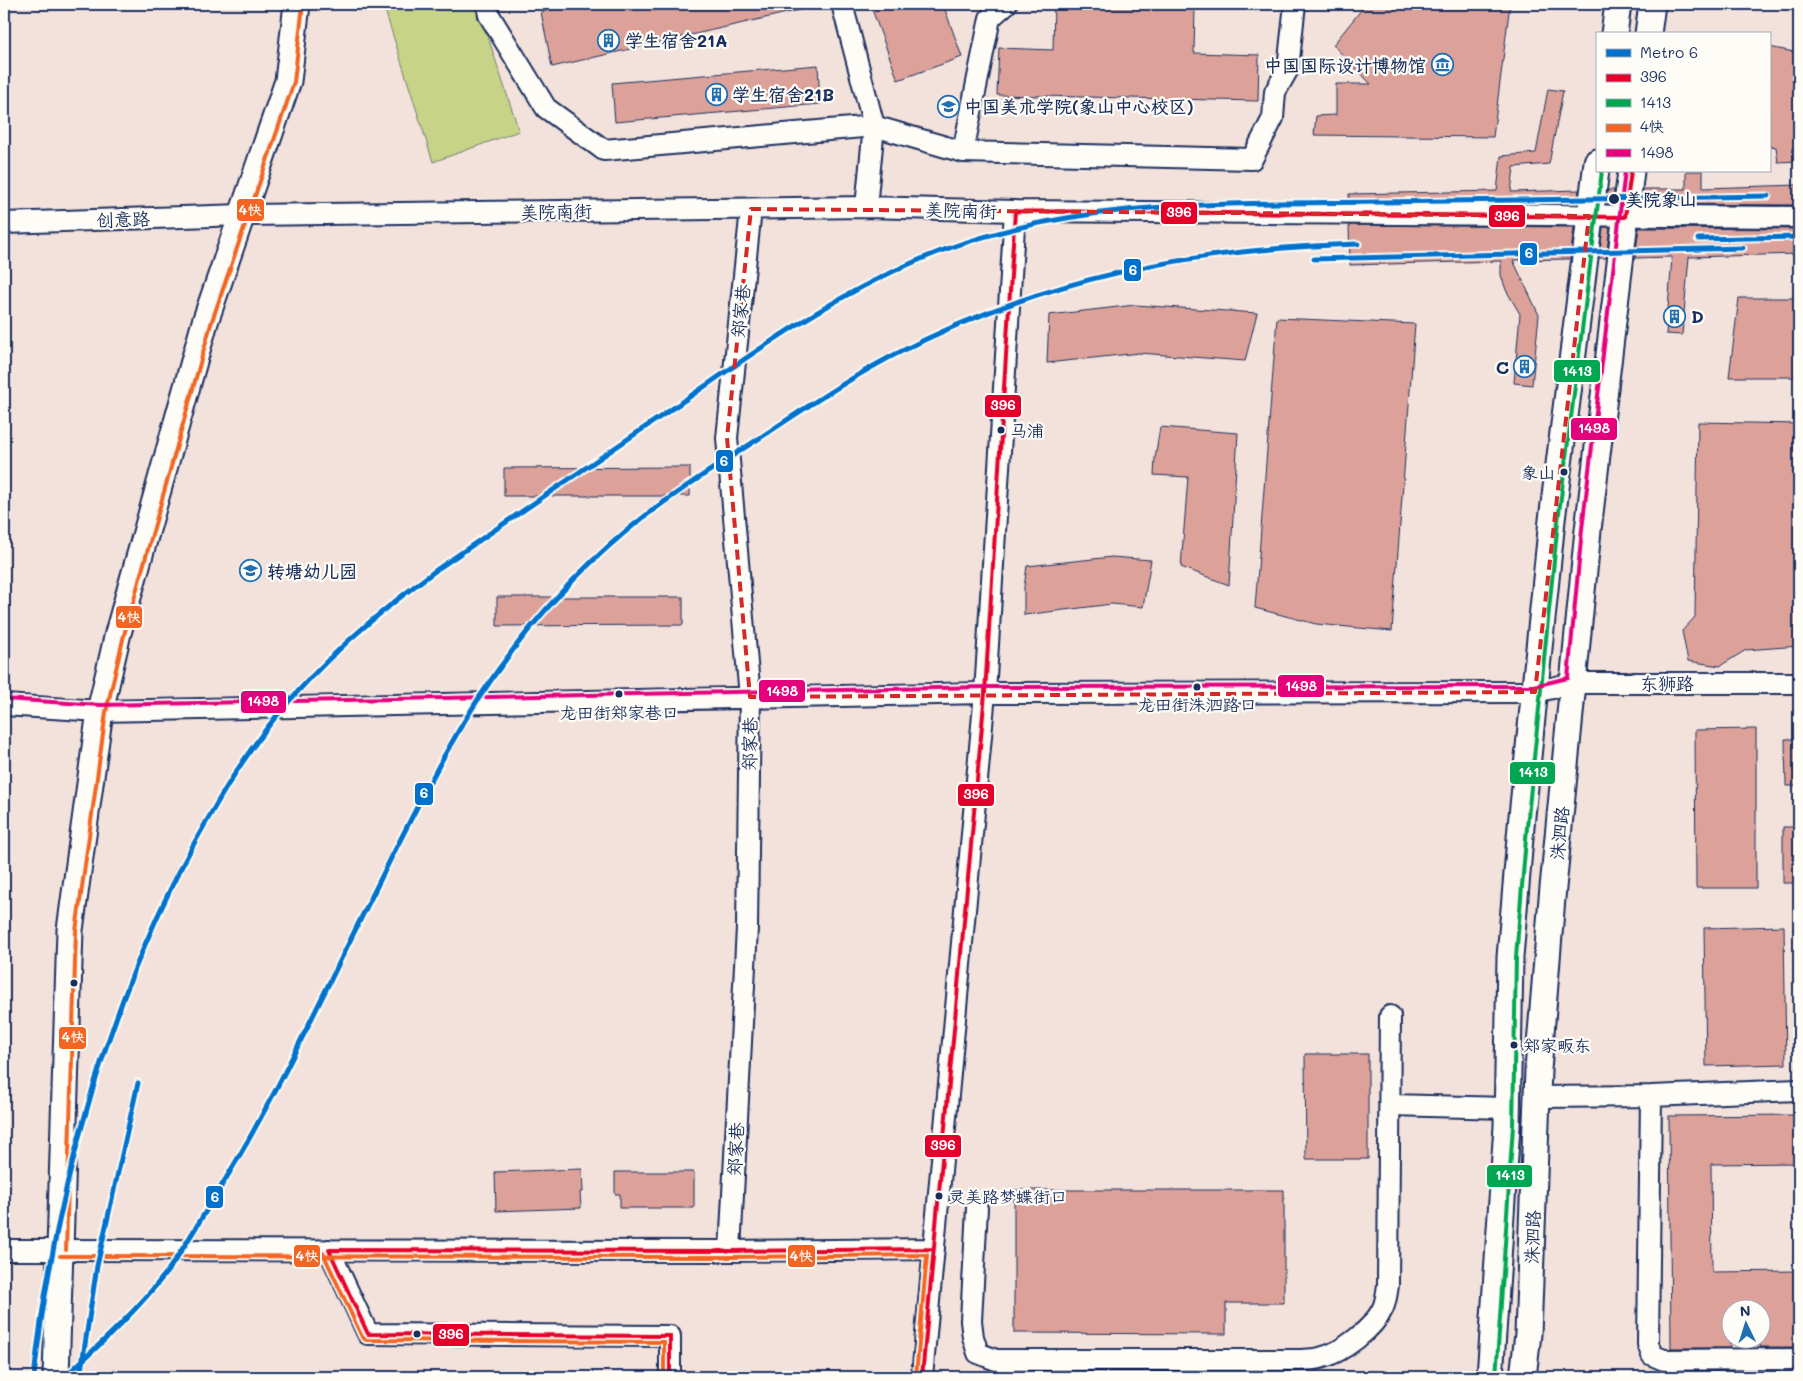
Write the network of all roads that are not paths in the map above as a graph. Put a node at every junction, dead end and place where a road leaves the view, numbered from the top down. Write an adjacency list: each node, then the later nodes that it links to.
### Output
1 (297, 4): 17 (main road)
2 (487, 4): 10 (street)
3 (842, 4): 10 (street)
4 (1006, 4): 11 (street)
5 (1295, 4): 11 (street)
6 (1618, 4): 8 (main road)
7 (1652, 4): 9 (main road)
8 (1614, 32)
9 (1648, 32)
10 (874, 126): 11 (street); 14 (street)
11 (963, 152)
12 (1596, 170): 18 (main road, 洙泗路)
13 (1631, 172): 19 (main road, 洙泗路)
14 (866, 207): 15 (street, 美院南街); 16 (street, 美院南街)
15 (751, 209): 17 (street, 美院南街); 26 (street, 郑家巷)
16 (1015, 211): 18 (street, 美院南街); 25 (street)
17 (242, 215): 21 (street, 创意路); 28 (main road)
18 (1590, 216): 19 (street, 美院南街); 24 (main road, 洙泗路)
19 (1625, 217): 20 (street, 美院南街); 22 (main road, 洙泗路)
20 (1799, 217)
21 (4, 223)
22 (1574, 683): 23 (street, 东狮路); 24 (street, 东狮路); 32 (main road, 洙泗路)
23 (1799, 683)
24 (1535, 692): 25 (street, 东狮路); 34 (main road, 洙泗路)
25 (985, 693): 26 (street, 东狮路); 36 (street)
26 (750, 697): 28 (street, 东狮路); 40 (street, 郑家巷)
27 (4, 705): 28 (street, 东狮路)
28 (100, 711): 38 (main road)
29 (1390, 1016): 33 (street)
30 (1799, 1090): 31 (street)
31 (1652, 1096): 32 (street); 41 (street)
32 (1537, 1097): 46 (main road, 洙泗路)
33 (1390, 1105): 34 (street); 35 (street)
34 (1507, 1108): 45 (main road, 洙泗路)
35 (976, 1208)
36 (934, 1249): 40 (street); 44 (street)
37 (4, 1250): 38 (street)
38 (60, 1250): 39 (street); 42 (main road)
39 (329, 1250): 40 (street); 43 (street)
40 (730, 1251)
41 (1799, 1359)
42 (56, 1377)
43 (670, 1377)
44 (922, 1377)
45 (1490, 1377)
46 (1523, 1377)

